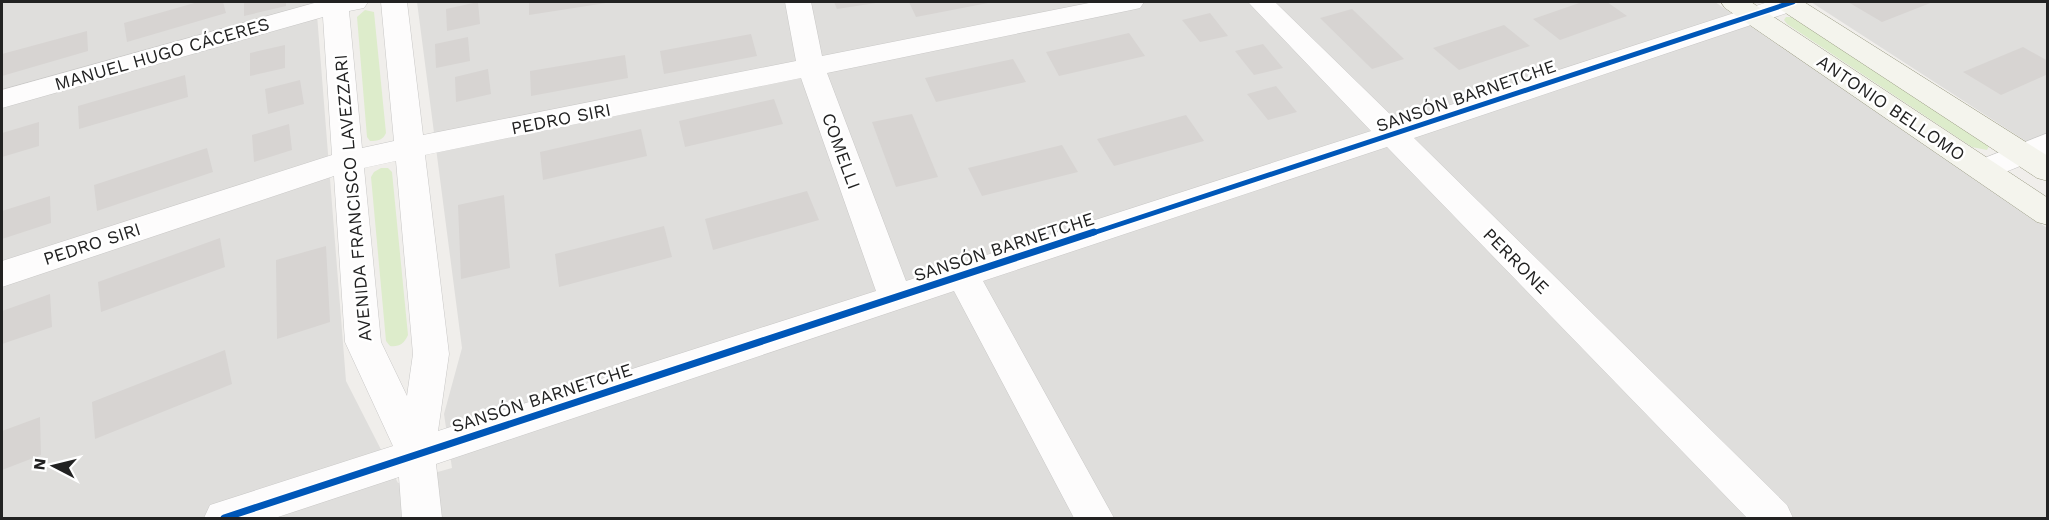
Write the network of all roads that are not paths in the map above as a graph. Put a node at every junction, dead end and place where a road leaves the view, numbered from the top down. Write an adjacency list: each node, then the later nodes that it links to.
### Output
1 (393, 2): 12 (street, AVENIDA FRANCISCO LAVEZZARI)
2 (798, 2): 8 (street, COMELLI)
3 (1131, 2): 8 (street, PEDRO SIRI)
4 (1261, 2): 10 (street, PERRONE)
5 (1789, 2): 7 (street, SANSÓN BARNETCHE); 11 (street, ANTONIO BELLOMO)
6 (342, 3): 9 (street, MANUEL HUGO CÁCERES); 13 (street, AVENIDA FRANCISCO LAVEZZARI)
7 (1744, 8): 10 (street, SANSÓN BARNETCHE); 14 (street, ANTONIO BELLOMO)
8 (811, 68): 12 (street, PEDRO SIRI); 19 (street, COMELLI)
9 (2, 99)
10 (1393, 136): 18 (street, SANSÓN BARNETCHE); 24 (street, PERRONE)
11 (2035, 148): 14 (street); 15 (street, ANTONIO BELLOMO)
12 (409, 149): 13 (street, PEDRO SIRI); 20 (street, AVENIDA FRANCISCO LAVEZZARI)
13 (347, 161): 17 (street, PEDRO SIRI); 20 (street, AVENIDA FRANCISCO LAVEZZARI)
14 (1983, 170): 16 (street, ANTONIO BELLOMO)
15 (2048, 171)
16 (2048, 214)
17 (2, 274)
18 (963, 276): 19 (street, SANSÓN BARNETCHE); 23 (street)
19 (895, 297): 20 (street, SANSÓN BARNETCHE)
20 (416, 455): 21 (street, SANSÓN BARNETCHE); 22 (street, AVENIDA FRANCISCO LAVEZZARI)
21 (224, 519)
22 (422, 519)
23 (1094, 519)
24 (1773, 519)

